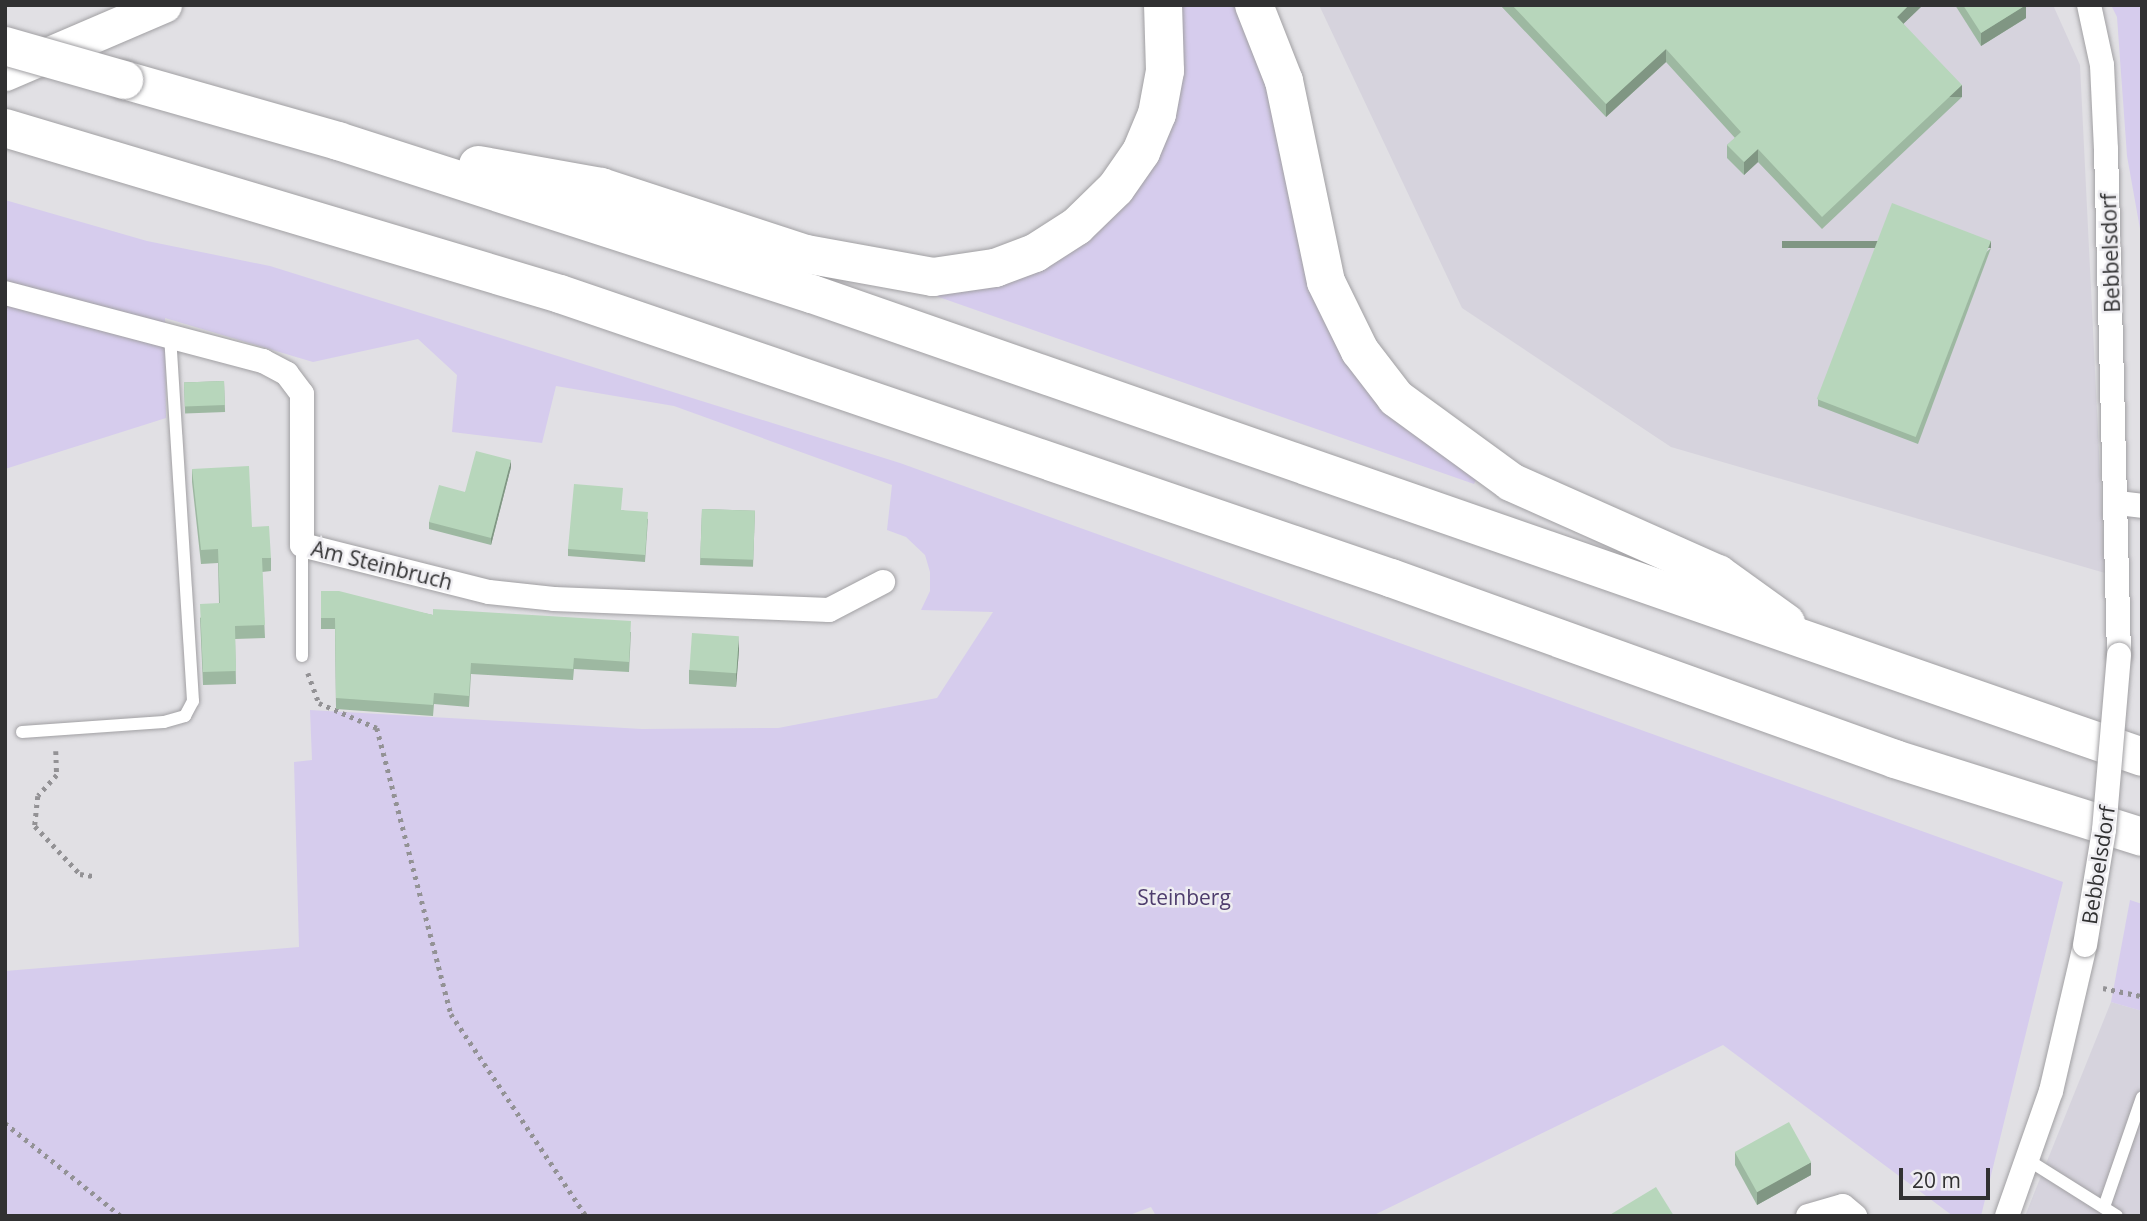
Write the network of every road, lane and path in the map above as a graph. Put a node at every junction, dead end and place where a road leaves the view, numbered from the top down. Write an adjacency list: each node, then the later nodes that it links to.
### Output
1 (164, 5): 6 (main road)
2 (1163, 5): 8 (highway)
3 (1254, 5): 14 (highway)
4 (2089, 5): 11 (street, Bebbelsdorf)
5 (5, 46): 8 (highway, bridge)
6 (5, 73)
7 (8, 129): 19 (highway)
8 (338, 141): 14 (highway)
9 (5, 293): 10 (street, Am Steinbruch)
10 (170, 337): 12 (street, Am Steinbruch); 16 (lane)
11 (2130, 505): 21 (street, Bebbelsdorf, bridge)
12 (302, 545): 13 (street, Am Steinbruch); 15 (lane)
13 (883, 582)
14 (1815, 645): 18 (highway)
15 (302, 656): 28 (path)
16 (56, 729): 17 (lane); 20 (path)
17 (22, 732)
18 (2142, 757)
19 (2142, 837)
20 (93, 876)
21 (2078, 983): 22 (path); 25 (street, Bebbelsdorf)
22 (2142, 996)
23 (2142, 1097): 26 (lane)
24 (5, 1123): 27 (path)
25 (2028, 1160): 26 (lane); 31 (street, Bebbelsdorf)
26 (2104, 1207): 32 (lane)
27 (121, 1216)
28 (586, 1216)
29 (1808, 1216): 30 (street)
30 (1855, 1216)
31 (2007, 1216)
32 (2117, 1216)

